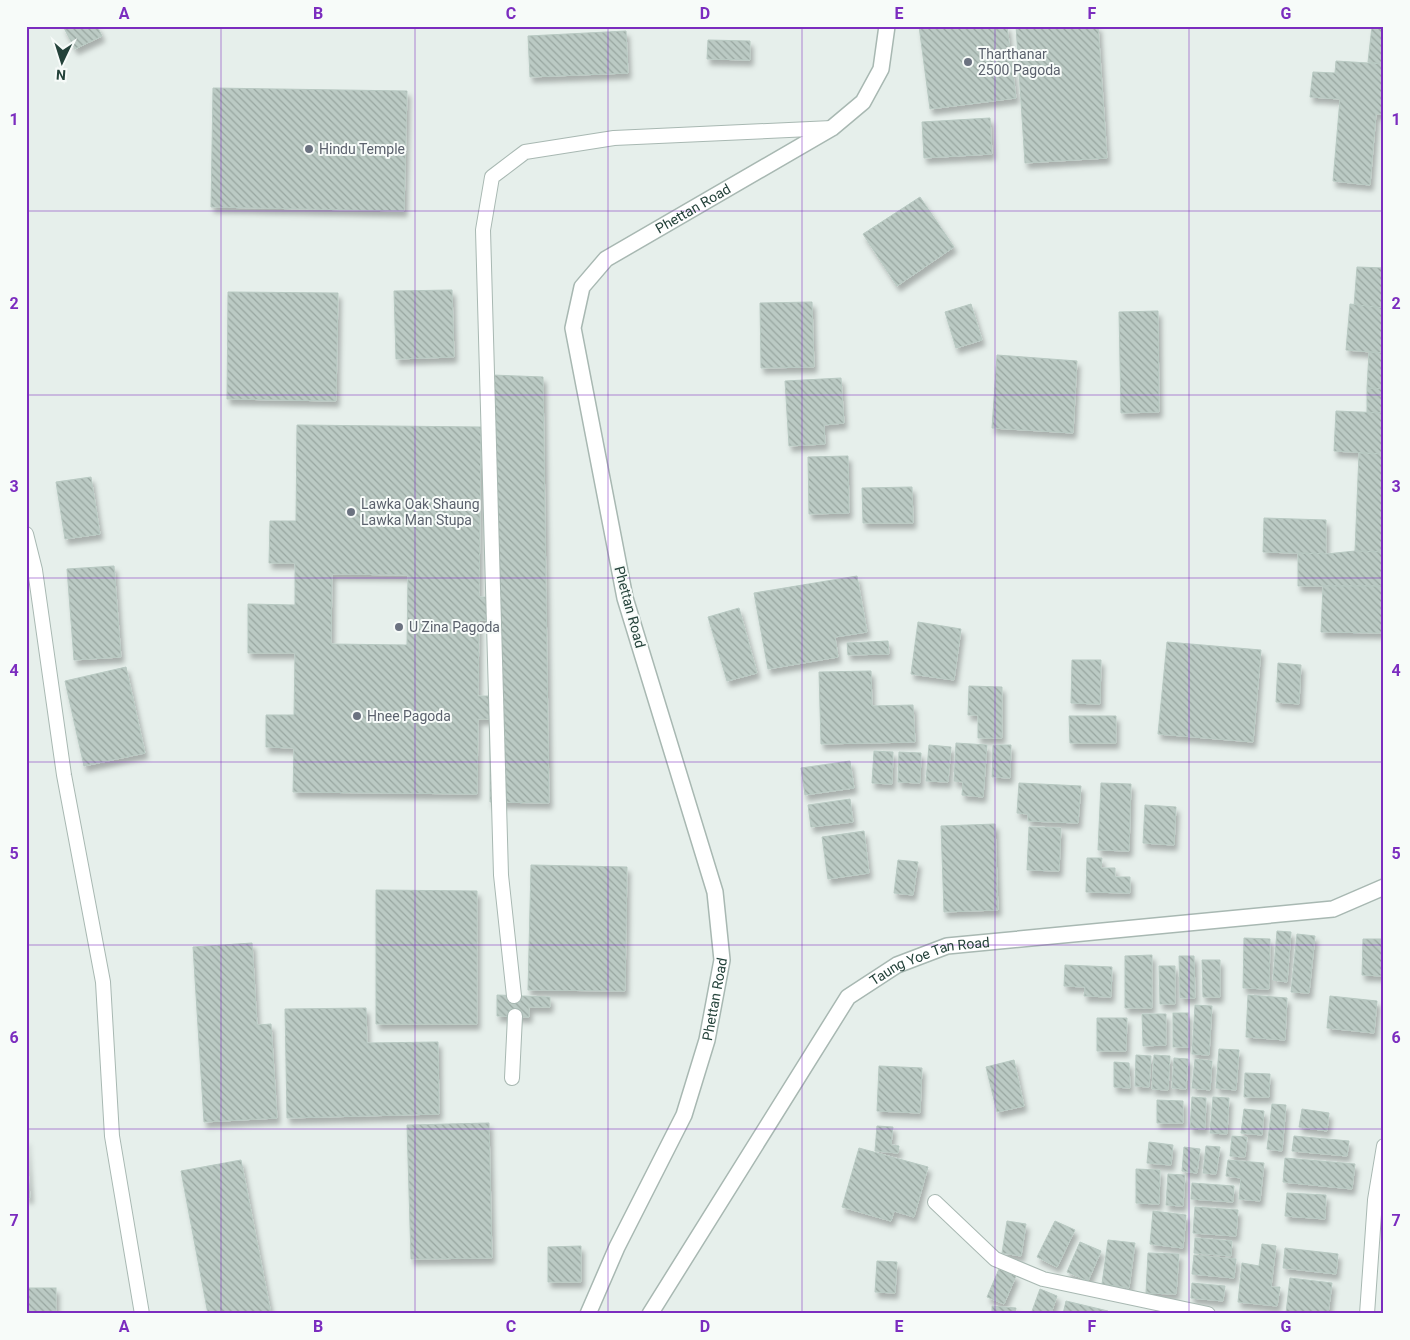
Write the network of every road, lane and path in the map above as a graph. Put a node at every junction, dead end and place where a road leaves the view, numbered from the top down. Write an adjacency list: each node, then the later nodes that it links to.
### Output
1 (887, 26): 2 (street, Phettan Road)
2 (832, 128): 5 (lane); 11 (street, Phettan Road)
3 (26, 534): 10 (lane)
4 (1384, 887): 12 (street, Taung Yoe Tan Road)
5 (514, 996)
6 (515, 1016): 7 (lane)
7 (512, 1078)
8 (1384, 1146): 14 (lane)
9 (935, 1202): 13 (lane)
10 (142, 1314)
11 (588, 1314)
12 (650, 1314)
13 (1208, 1314)
14 (1367, 1314)

